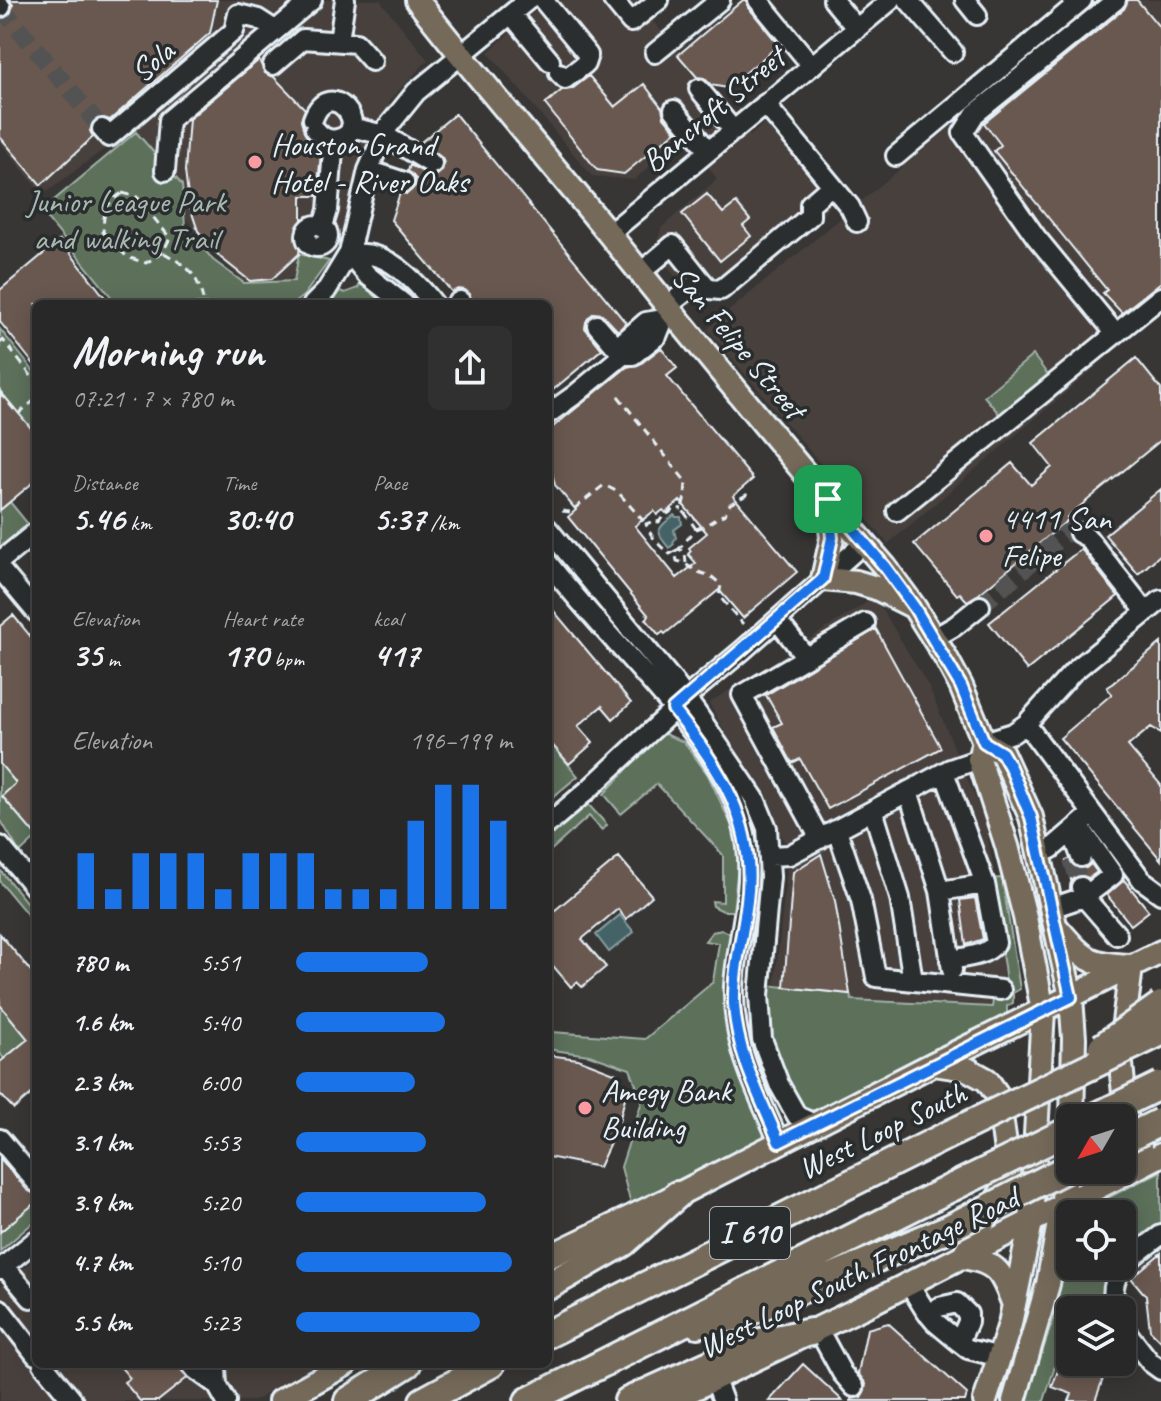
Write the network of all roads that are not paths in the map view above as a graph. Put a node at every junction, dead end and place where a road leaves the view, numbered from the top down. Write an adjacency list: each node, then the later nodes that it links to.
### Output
1 (312, 0): 18 (street)
2 (345, 0): 19 (street)
3 (417, 0): 22 (main road, San Felipe Street)
4 (528, 0): 16 (street)
5 (543, 0): 16 (street)
6 (613, 0): 7 (street)
7 (659, 0)
8 (720, 0): 21 (street)
9 (758, 0): 25 (street)
10 (833, 0): 17 (street)
11 (891, 0): 17 (street, Bancroft Street)
12 (908, 0): 20 (street)
13 (1082, 0): 32 (street)
14 (1116, 0): 49 (street)
15 (238, 7): 18 (street, Sola); 28 (street, Sola)
16 (511, 14): 22 (street)
17 (857, 29): 25 (street, Bancroft Street)
18 (275, 30): 35 (street)
19 (339, 41): 23 (street); 24 (street)
20 (953, 52)
21 (655, 53)
22 (461, 56): 29 (street); 39 (main road, San Felipe Street)
23 (372, 61)
24 (273, 65)
25 (812, 66): 26 (street, Bancroft Street)
26 (765, 104): 31 (street, Bancroft Street); 37 (street)
27 (351, 127): 29 (street); 30 (street); 30 (street)
28 (102, 129)
29 (384, 135): 33 (street); 34 (street)
30 (334, 140): 40 (street)
31 (721, 141): 31 (street); 39 (street, Bancroft Street)
32 (896, 156)
33 (432, 164)
34 (368, 170): 36 (street); 40 (street)
35 (165, 171)
36 (404, 182)
37 (832, 185): 38 (street); 42 (street)
38 (857, 222)
39 (609, 234): 41 (main road, San Felipe Street)
40 (350, 249): 44 (street); 45 (street); 46 (street)
41 (640, 273): 42 (street); 47 (main road, San Felipe Street)
42 (701, 280): 47 (street)
43 (1161, 297): 49 (street)
44 (317, 300)
45 (399, 300)
46 (431, 300)
47 (668, 313): 50 (street); 52 (main road, San Felipe Street)
48 (597, 325): 50 (street)
49 (1115, 333): 53 (street)
50 (617, 348): 51 (street)
51 (552, 410)
52 (828, 499): 57 (main road, San Felipe Street); 61 (main road)
53 (897, 511)
54 (1079, 533): 66 (street)
55 (552, 534): 71 (street)
56 (32, 535): 58 (street)
57 (864, 543): 61 (street); 65 (main road, San Felipe Street)
58 (0, 561)
59 (552, 567): 71 (street)
60 (0, 569): 64 (street)
61 (823, 579): 65 (main road); 67 (street)
62 (1161, 600): 66 (street)
63 (980, 606): 69 (street)
64 (32, 607)
65 (914, 607): 69 (main road, San Felipe Street)
66 (1146, 612): 72 (street)
67 (777, 620): 70 (street); 71 (street)
68 (865, 623): 70 (street)
69 (934, 638): 73 (main road, San Felipe Street)
70 (806, 657): 80 (street)
71 (679, 704): 77 (street); 83 (street); 91 (street)
72 (1026, 724): 73 (street); 78 (street)
73 (981, 751): 74 (street); 82 (main road, San Felipe Street); 102 (main road, San Felipe Street)
74 (944, 772): 75 (street); 86 (street)
75 (908, 791): 76 (street); 88 (street)
76 (873, 810): 79 (street); 97 (street)
77 (552, 821)
78 (1077, 827): 82 (street); 84 (street); 87 (street); 89 (street)
79 (837, 830): 80 (street); 97 (street)
80 (820, 839): 83 (street)
81 (0, 846): 85 (street)
82 (1039, 854): 90 (main road, San Felipe Street)
83 (770, 856): 92 (street)
84 (1077, 858)
85 (32, 877)
86 (985, 884): 88 (street); 95 (street)
87 (1087, 888): 90 (street); 93 (street)
88 (940, 891): 95 (street)
89 (1161, 894)
90 (1053, 917): 96 (main road); 100 (main road, San Felipe Street)
91 (744, 921): 92 (street); 114 (street)
92 (766, 924): 110 (street)
93 (1117, 935)
94 (1161, 952): 96 (main road)
95 (950, 960): 98 (street)
96 (1131, 967): 100 (main road); 115 (main road)
97 (913, 981): 98 (street)
98 (954, 985): 99 (street)
99 (1001, 990)
100 (1071, 997): 102 (main road); 107 (main road, San Felipe Street)
101 (1161, 1005): 106 (highway, bridge)
102 (1043, 1011): 104 (main road); 121 (main road, San Felipe Street)
103 (1161, 1032): 106 (highway, West Loop South / I 610, bridge)
104 (933, 1064): 110 (main road); 126 (main road)
105 (1161, 1085): 108 (highway, bridge)
106 (1036, 1093): 137 (highway, West Loop South / I 610, bridge)
107 (1072, 1104)
108 (1122, 1104)
109 (1160, 1122): 111 (highway, bridge)
110 (814, 1124): 114 (main road)
111 (1136, 1134)
112 (1056, 1137): 135 (highway, I 610, bridge)
113 (0, 1139): 117 (street)
114 (779, 1142): 118 (main road)
115 (1159, 1156): 119 (main road, West Loop South Frontage Road)
116 (1056, 1174): 135 (highway, bridge)
117 (32, 1177)
118 (677, 1195): 125 (main road); 128 (highway)
119 (1074, 1200)
120 (1056, 1209): 121 (main road, West Loop South Frontage Road)
121 (1031, 1222): 126 (main road, West Loop South Frontage Road); 132 (main road, San Felipe Street)
122 (1161, 1235): 130 (street)
123 (1056, 1239): 161 (main road)
124 (32, 1243): 127 (street)
125 (552, 1255)
126 (962, 1257): 129 (main road, West Loop South Frontage Road); 132 (main road)
127 (2, 1268): 131 (street)
128 (552, 1284)
129 (909, 1284): 134 (street); 136 (main road, West Loop South Frontage Road)
130 (1112, 1296)
131 (31, 1298)
132 (1014, 1305): 141 (main road, San Felipe Street)
133 (0, 1309): 140 (street)
134 (928, 1314): 138 (street); 138 (street)
135 (666, 1330): 156 (highway, I 610)
136 (814, 1330): 149 (main road, West Loop South Frontage Road); 150 (street); 157 (highway)
137 (552, 1332)
138 (959, 1342): 141 (street)
139 (1136, 1344): 148 (street)
140 (32, 1350)
141 (1000, 1357): 160 (main road, San Felipe Street)
142 (46, 1368): 152 (street)
143 (194, 1368): 151 (street)
144 (216, 1368): 151 (street)
145 (339, 1368): 153 (main road)
146 (401, 1368): 154 (highway)
147 (484, 1368): 155 (highway)
148 (1161, 1370)
149 (715, 1380): 158 (main road, West Loop South Frontage Road); 159 (street)
150 (854, 1387)
151 (222, 1393)
152 (73, 1401)
153 (280, 1401)
154 (348, 1401)
155 (423, 1401)
156 (528, 1401)
157 (628, 1401)
158 (668, 1401)
159 (723, 1401)
160 (985, 1401)
161 (1014, 1401)

